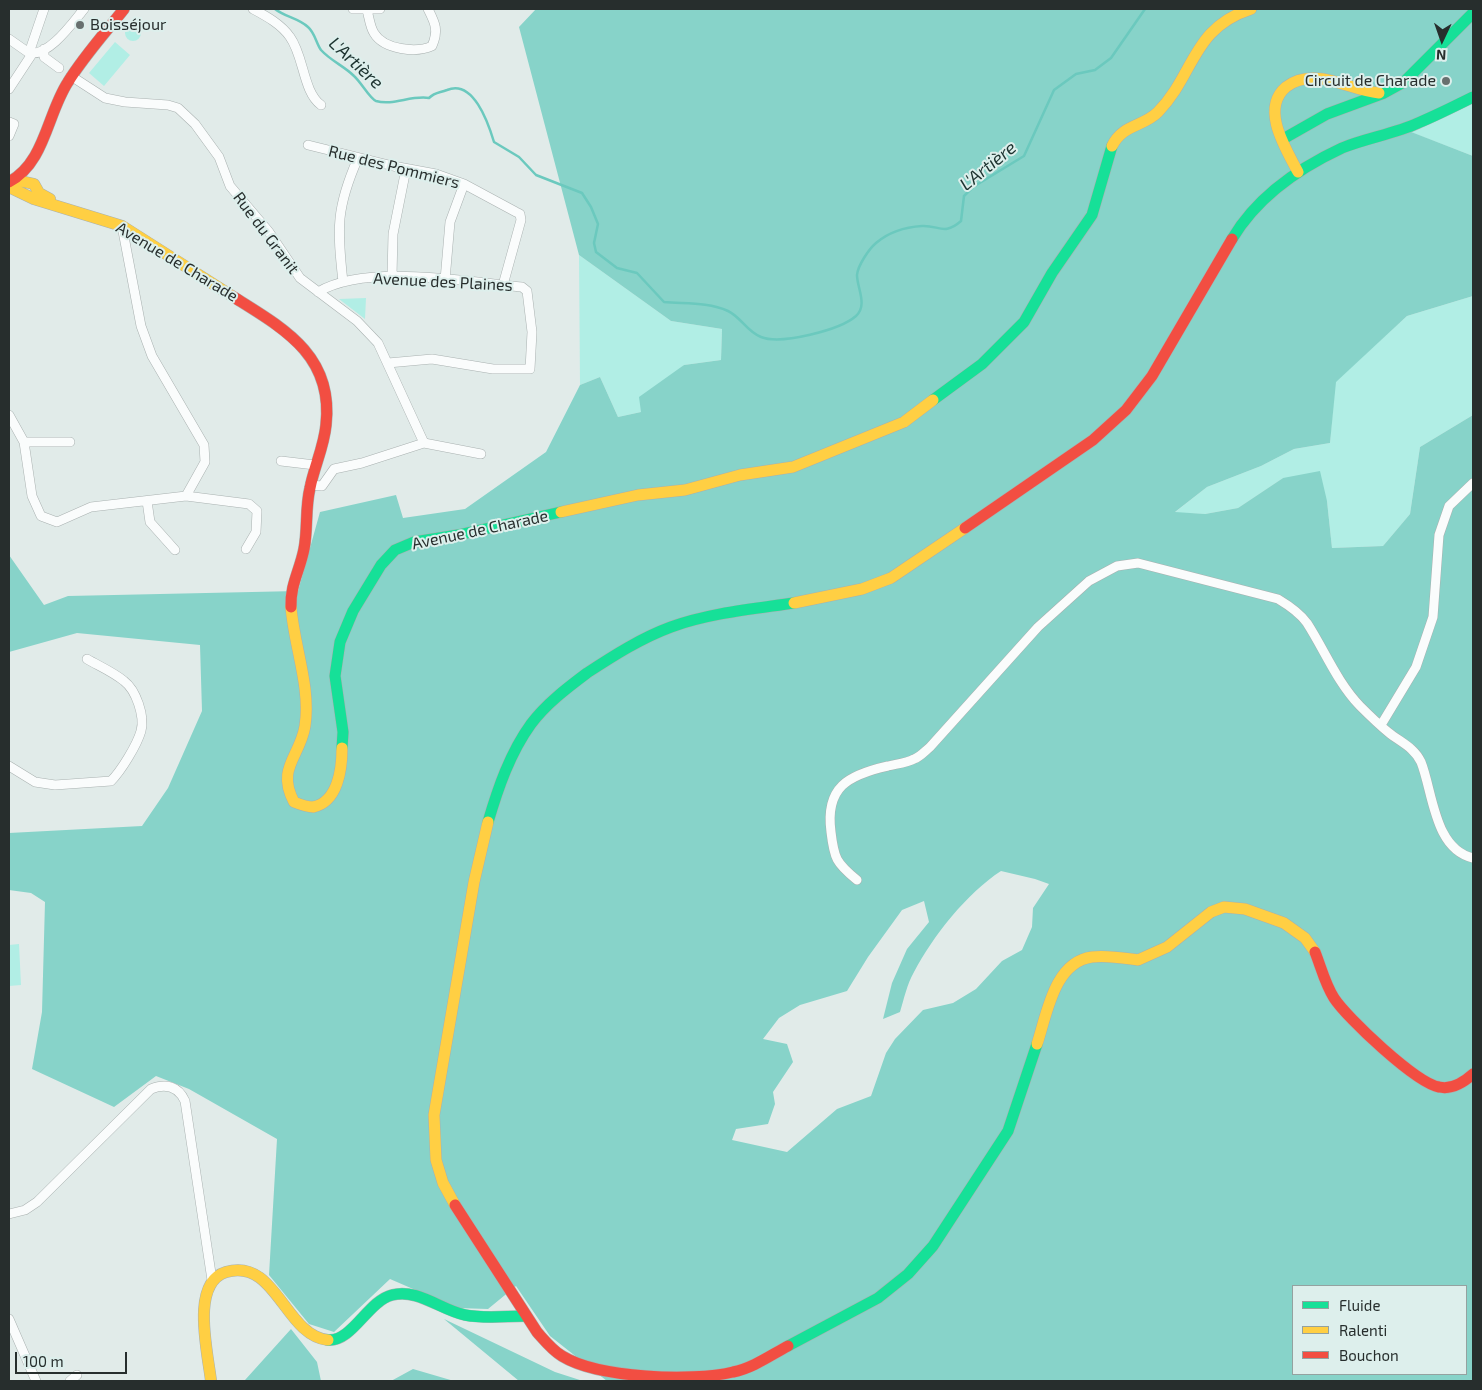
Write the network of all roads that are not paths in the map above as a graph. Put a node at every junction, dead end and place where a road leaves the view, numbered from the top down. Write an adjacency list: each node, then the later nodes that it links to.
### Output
1 (44, 9): 13 (street)
2 (84, 9): 12 (street)
3 (124, 9): 15 (street)
4 (254, 9): 20 (street)
5 (353, 9): 9 (street)
6 (380, 9): 9 (street)
7 (428, 9): 9 (street)
8 (1252, 9): 48 (street, Avenue de Charade)
9 (367, 10)
10 (1473, 13): 18 (street)
11 (9, 39): 13 (street)
12 (44, 49): 13 (street); 14 (street)
13 (31, 53): 16 (street)
14 (59, 68)
15 (71, 76): 26 (street); 38 (street, Rue du Granit)
16 (13, 79): 17 (street)
17 (9, 89)
18 (1384, 93): 23 (street); 23 (street)
19 (1473, 97): 28 (street)
20 (321, 105)
21 (9, 122): 22 (street)
22 (9, 136)
23 (1283, 139): 28 (street)
24 (308, 145): 25 (street, Rue des Pommiers)
25 (358, 158): 27 (street, Rue des Pommiers); 36 (street)
26 (33, 159): 29 (street); 30 (street)
27 (406, 169): 31 (street, Rue des Pommiers); 34 (street)
28 (1298, 172): 61 (street)
29 (11, 181): 30 (street); 32 (street, Avenue de Charade)
30 (34, 184): 32 (street, Avenue de Charade)
31 (464, 184): 35 (street); 37 (street, Rue des Pommiers)
32 (63, 207): 33 (street, Avenue de Charade)
33 (122, 226): 46 (street, Avenue de Charade); 49 (street)
34 (392, 276): 35 (street, Avenue des Plaines); 36 (street, Avenue des Plaines)
35 (445, 280): 37 (street, Avenue des Plaines)
36 (343, 282): 38 (street, Avenue des Plaines)
37 (503, 285): 39 (street, Avenue des Plaines)
38 (318, 292): 39 (street, Rue du Granit)
39 (388, 363): 43 (street, Rue du Granit)
40 (9, 415): 41 (street)
41 (24, 442): 42 (street); 50 (street)
42 (70, 442)
43 (424, 443): 44 (street); 48 (street)
44 (481, 454)
45 (281, 461): 46 (street)
46 (315, 465): 48 (street, Avenue de Charade)
47 (1473, 483): 54 (street)
48 (310, 485)
49 (186, 496): 50 (street); 51 (street)
50 (147, 501): 52 (street)
51 (246, 549)
52 (175, 550)
53 (87, 659): 55 (street)
54 (1381, 725): 56 (street); 57 (street)
55 (9, 766)
56 (1473, 858)
57 (857, 880)
58 (1473, 1074): 61 (street)
59 (9, 1214): 60 (street)
60 (212, 1280): 61 (street); 64 (street)
61 (526, 1316)
62 (9, 1319): 63 (street)
63 (36, 1381)
64 (212, 1381)

